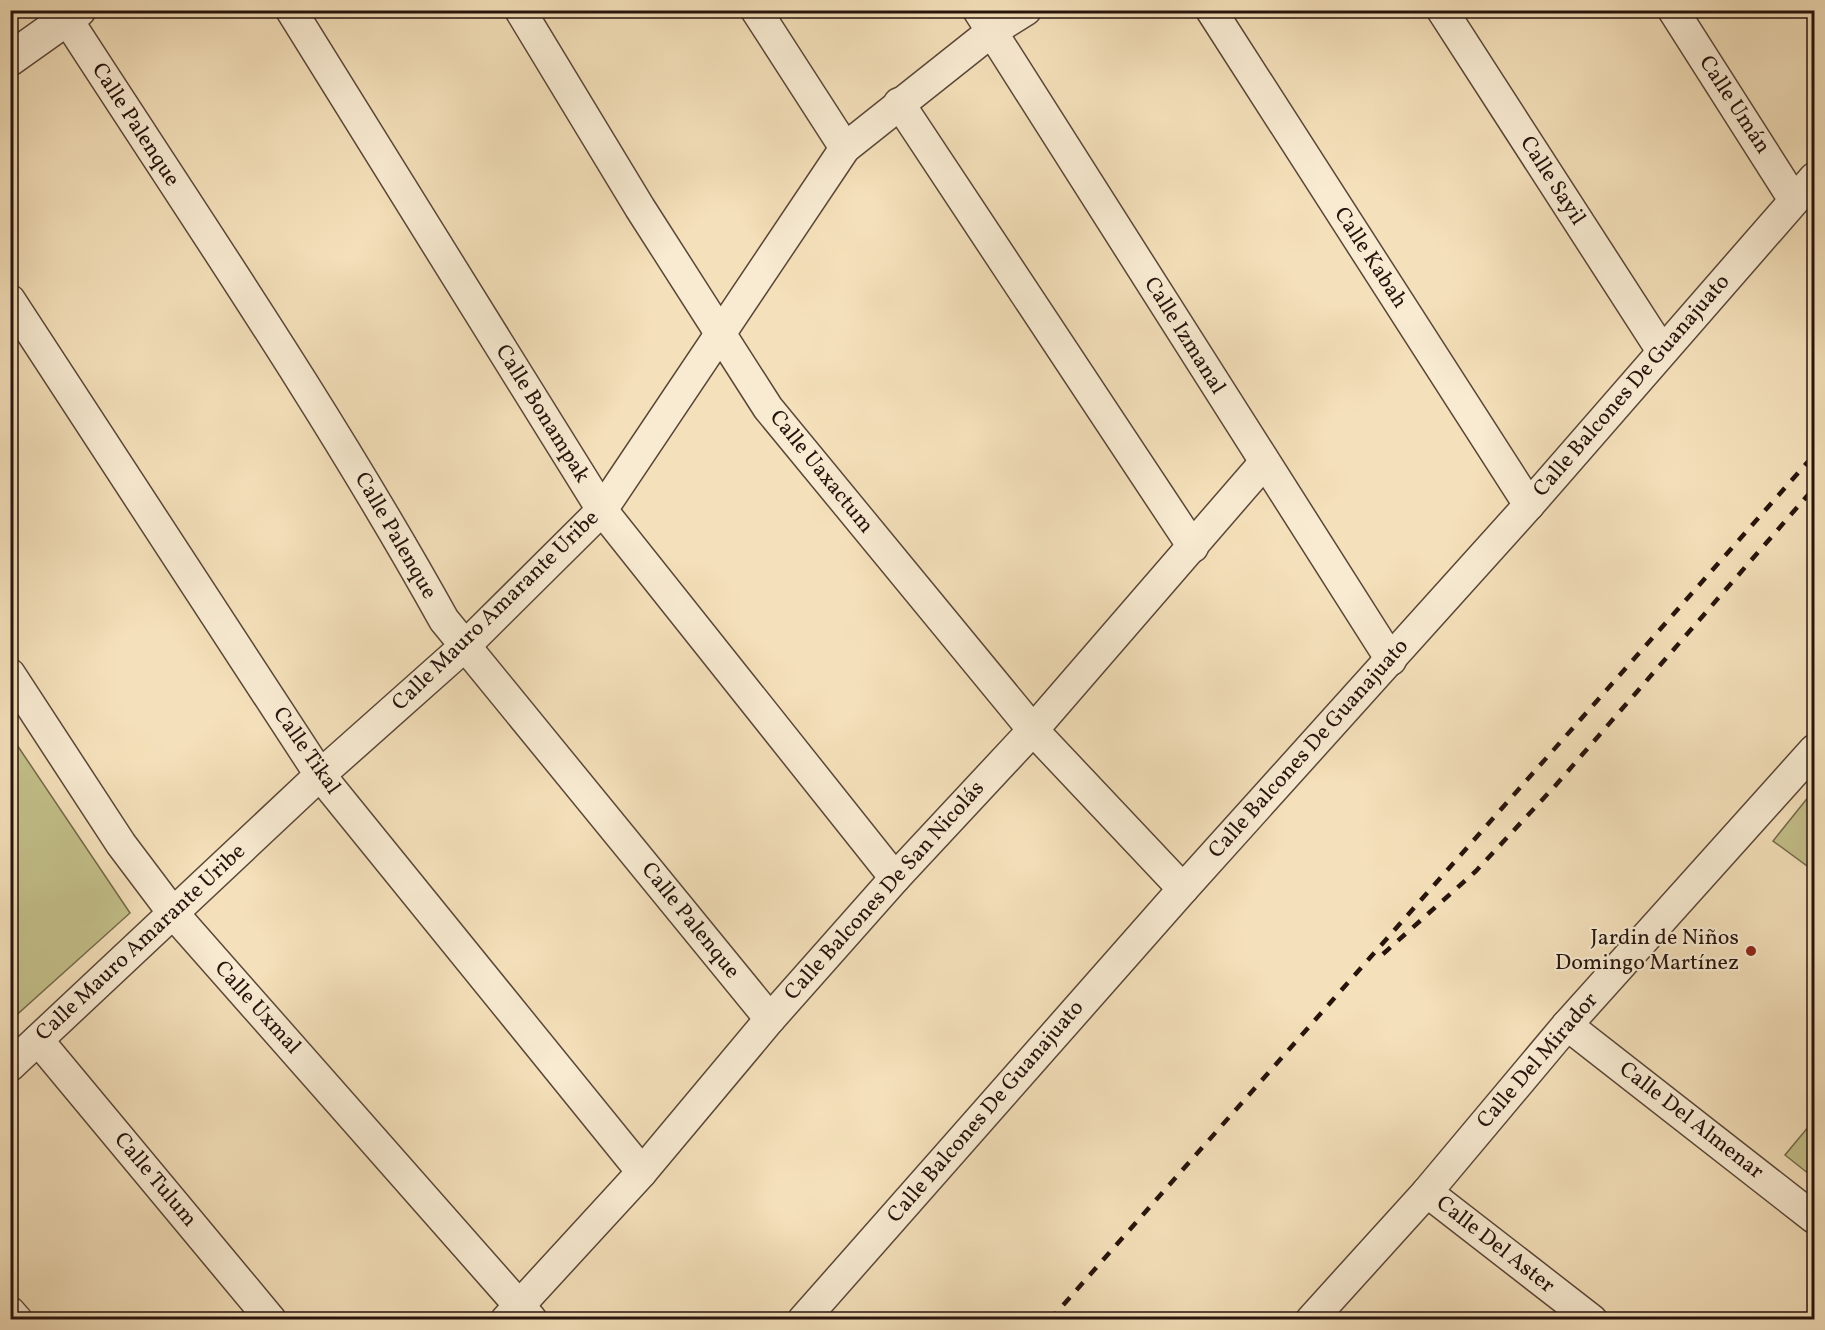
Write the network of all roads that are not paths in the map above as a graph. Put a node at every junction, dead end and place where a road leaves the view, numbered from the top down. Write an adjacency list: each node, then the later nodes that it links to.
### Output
1 (291, 10): 20 (street, Calle Bonampak)
2 (519, 10): 16 (street, Calle Uaxactum)
3 (756, 10): 12 (street)
4 (1026, 10): 9 (street, Calle Mauro Amarante Uribe)
5 (1211, 10): 19 (street, Calle Kabah)
6 (1442, 10): 17 (street, Calle Sayil)
7 (1673, 10): 14 (street, Calle Umán)
8 (73, 15): 10 (street); 22 (street, Calle Palenque)
9 (985, 21): 11 (street, Calle Mauro Amarante Uribe); 18 (street, Calle Izmanal)
10 (10, 59)
11 (899, 103): 12 (street, Calle Mauro Amarante Uribe); 21 (street)
12 (846, 148): 16 (street, Calle Mauro Amarante Uribe)
13 (1815, 178): 14 (street, Calle Balcones De Guanajuato)
14 (1794, 200): 17 (street, Calle Balcones De Guanajuato)
15 (10, 300): 27 (street, Calle Tikal)
16 (720, 334): 20 (street, Calle Mauro Amarante Uribe); 25 (street, Calle Uaxactum)
17 (1662, 351): 19 (street, Calle Balcones De Guanajuato)
18 (1264, 463): 21 (street, Calle Balcones De San Nicolás); 23 (street, Calle Izmanal)
19 (1529, 505): 23 (street, Calle Balcones De Guanajuato)
20 (602, 510): 22 (street, Calle Mauro Amarante Uribe); 28 (street, Calle Bonampak)
21 (1193, 547): 25 (street, Calle Balcones De San Nicolás)
22 (465, 646): 27 (street, Calle Mauro Amarante Uribe); 31 (street, Calle Palenque)
23 (1390, 660): 29 (street, Calle Balcones De Guanajuato)
24 (10, 674): 30 (street, Calle Uxmal)
25 (1033, 730): 28 (street, Calle Balcones De San Nicolás); 29 (street, Calle Uaxactum)
26 (1815, 750): 32 (street, Calle Del Mirador)
27 (320, 775): 30 (street, Calle Mauro Amarante Uribe); 35 (street, Calle Tikal)
28 (895, 878): 31 (street, Calle Balcones De San Nicolás)
29 (1183, 889): 42 (street, Calle Balcones De Guanajuato)
30 (173, 913): 33 (street, Calle Mauro Amarante Uribe); 39 (street, Calle Uxmal)
31 (770, 1019): 35 (street, Calle Balcones De San Nicolás)
32 (1568, 1025): 36 (street, Calle Del Mirador); 37 (street, Calle Del Almenar)
33 (38, 1040): 34 (street, Calle Mauro Amarante Uribe); 41 (street, Calle Tulum)
34 (10, 1066)
35 (642, 1172): 39 (street, Calle Balcones De San Nicolás)
36 (1427, 1192): 43 (street, Calle Del Mirador); 44 (street, Calle Del Aster)
37 (1815, 1218)
38 (10, 1312): 40 (street)
39 (519, 1314)
40 (17, 1320)
41 (271, 1320)
42 (803, 1320)
43 (1311, 1320)
44 (1592, 1320)

